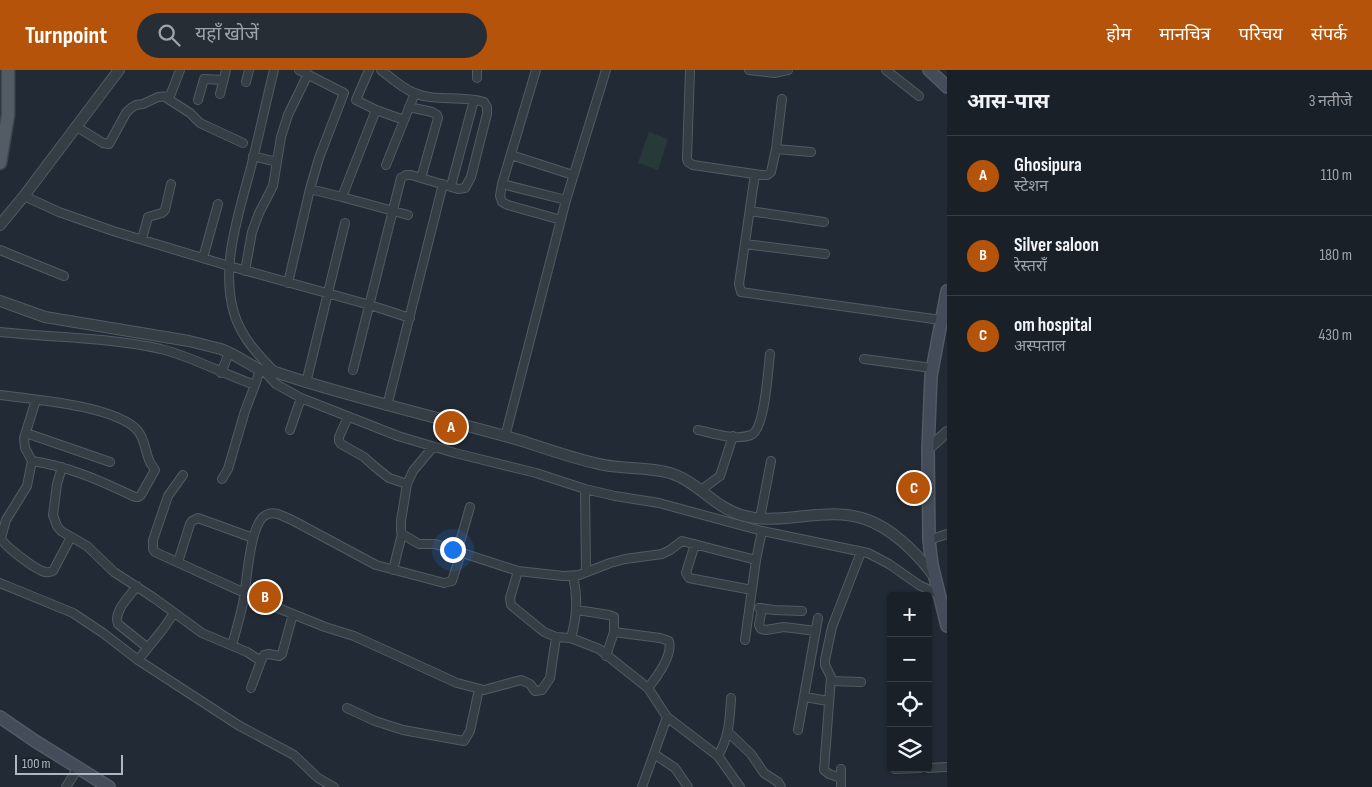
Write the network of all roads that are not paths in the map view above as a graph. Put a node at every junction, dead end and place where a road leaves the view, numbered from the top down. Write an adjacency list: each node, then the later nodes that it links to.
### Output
1 (8, 70): 40 (main road)
2 (180, 70): 25 (street)
3 (226, 70): 18 (street)
4 (249, 70): 19 (street)
5 (274, 70): 38 (street)
6 (299, 70): 17 (street)
7 (369, 70): 28 (street)
8 (382, 70): 21 (street)
9 (536, 70): 37 (street)
10 (606, 70): 43 (street)
11 (690, 70): 42 (street)
12 (749, 70): 13 (street)
13 (788, 70)
14 (886, 70): 24 (street)
15 (928, 70): 20 (main road)
16 (115, 71): 33 (street)
17 (308, 74): 23 (street); 39 (street)
18 (223, 80): 22 (street); 27 (street)
19 (246, 82)
20 (947, 87)
21 (414, 93): 29 (street); 30 (street)
22 (220, 94)
23 (344, 94): 28 (street); 48 (street)
24 (919, 96)
25 (166, 97): 33 (street); 34 (street)
26 (782, 99): 35 (street)
27 (198, 100)
28 (356, 100): 31 (street)
29 (474, 100): 47 (street); 47 (street)
30 (409, 107): 32 (street); 44 (street)
31 (376, 110): 32 (street); 50 (street)
32 (404, 120): 41 (street)
33 (77, 127): 49 (street)
34 (243, 143)
35 (776, 149): 36 (street); 42 (street)
36 (811, 152)
37 (511, 155): 43 (street); 46 (street)
38 (253, 156): 39 (street); 65 (street)
39 (277, 162): 66 (street)
40 (0, 163)
41 (386, 165)
42 (756, 174): 54 (street)
43 (573, 175): 51 (street)
44 (420, 178): 47 (street); 53 (street)
45 (171, 184): 60 (street)
46 (502, 184): 51 (street); 56 (street)
47 (447, 185): 73 (street)
48 (310, 189): 50 (street); 68 (street)
49 (24, 196): 59 (street); 60 (street)
50 (342, 197): 53 (street)
51 (566, 200): 56 (street)
52 (218, 204): 64 (street)
53 (392, 210): 55 (street); 72 (street)
54 (750, 212): 58 (street); 61 (street)
55 (408, 215)
56 (561, 220): 95 (street)
57 (345, 222): 70 (street)
58 (824, 222)
59 (0, 225)
60 (142, 239): 64 (street)
61 (745, 244): 63 (street); 74 (street)
62 (0, 250): 67 (street)
63 (825, 254)
64 (203, 258): 65 (street)
65 (229, 266): 66 (street); 81 (street)
66 (245, 271): 68 (street)
67 (64, 276)
68 (288, 283): 70 (street)
69 (947, 291): 74 (main road)
70 (328, 294): 72 (street); 83 (street)
71 (0, 301): 76 (street)
72 (370, 305): 73 (street); 80 (street)
73 (410, 318): 88 (street)
74 (941, 320): 79 (main road)
75 (0, 332): 82 (street)
76 (229, 353): 81 (street); 82 (street)
77 (770, 354): 94 (street)
78 (864, 359): 79 (street)
79 (932, 368): 97 (main road)
80 (353, 370)
81 (266, 372): 83 (street); 84 (street); 86 (street)
82 (221, 373): 84 (street)
83 (306, 383): 88 (street)
84 (254, 385): 103 (street)
85 (0, 395): 87 (street)
86 (301, 398): 89 (street); 90 (street)
87 (36, 400): 93 (street); 101 (street)
88 (387, 406): 95 (street)
89 (348, 417): 96 (street); 104 (street)
90 (290, 430)
91 (698, 430): 94 (street)
92 (947, 432): 97 (street)
93 (26, 433): 98 (street); 100 (street)
94 (733, 436): 106 (street)
95 (505, 437): 106 (street)
96 (433, 446): 104 (street); 105 (street)
97 (928, 449): 114 (main road)
98 (32, 460): 101 (street); 112 (street)
99 (771, 461): 108 (street)
100 (110, 462)
101 (62, 467): 112 (street)
102 (183, 475): 119 (street)
103 (222, 479)
104 (407, 484): 110 (street)
105 (585, 489): 109 (street); 122 (street)
106 (701, 490): 108 (street)
107 (470, 507): 116 (street)
108 (760, 518): 124 (street)
109 (762, 531): 117 (street); 118 (street)
110 (402, 534): 116 (street); 120 (street)
111 (947, 534): 114 (street)
112 (72, 537): 126 (street)
113 (253, 538): 119 (street); 120 (street); 128 (street)
114 (930, 540): 124 (main road)
115 (695, 544): 118 (street); 122 (street); 127 (street)
116 (459, 552): 120 (street); 121 (street)
117 (861, 552): 129 (street); 149 (street)
118 (756, 560): 127 (street)
119 (178, 562): 128 (street)
120 (393, 570)
121 (518, 571): 123 (street); 141 (street)
122 (586, 572): 123 (street)
123 (573, 576): 133 (street)
124 (934, 576): 129 (main road)
125 (0, 583): 147 (street)
126 (137, 586): 135 (street); 145 (street)
127 (752, 590): 131 (street)
128 (245, 593): 136 (street); 144 (street)
129 (938, 594): 130 (main road)
130 (945, 605): 138 (main road)
131 (750, 606): 132 (street); 143 (street)
132 (762, 608): 134 (street); 139 (street)
133 (577, 610): 140 (street); 142 (street)
134 (802, 611)
135 (174, 613): 144 (street); 145 (street)
136 (294, 614): 148 (street); 153 (street)
137 (818, 618): 139 (street)
138 (947, 626)
139 (816, 631): 154 (street)
140 (614, 632): 146 (street); 152 (street)
141 (556, 637): 142 (street); 153 (street)
142 (571, 638): 146 (street)
143 (745, 640)
144 (232, 644): 148 (street)
145 (148, 648): 147 (street)
146 (606, 656): 152 (street)
147 (138, 660): 169 (street)
148 (261, 661): 151 (street)
149 (830, 681): 150 (street); 156 (street)
150 (861, 682)
151 (250, 688)
152 (648, 688): 159 (street)
153 (479, 689): 157 (street)
154 (804, 697): 156 (street); 160 (street)
155 (731, 698): 161 (street)
156 (828, 702): 174 (street)
157 (347, 708)
158 (0, 717): 165 (main road)
159 (667, 717): 162 (street); 163 (street)
160 (798, 730)
161 (728, 732): 163 (street); 173 (street)
162 (654, 754): 170 (street); 171 (street)
163 (718, 756): 172 (street)
164 (947, 767): 166 (street)
165 (78, 768): 167 (street); 168 (main road)
166 (932, 768)
167 (66, 787)
168 (109, 787)
169 (334, 787)
170 (642, 787)
171 (688, 787)
172 (740, 787)
173 (781, 787)
174 (841, 787)

